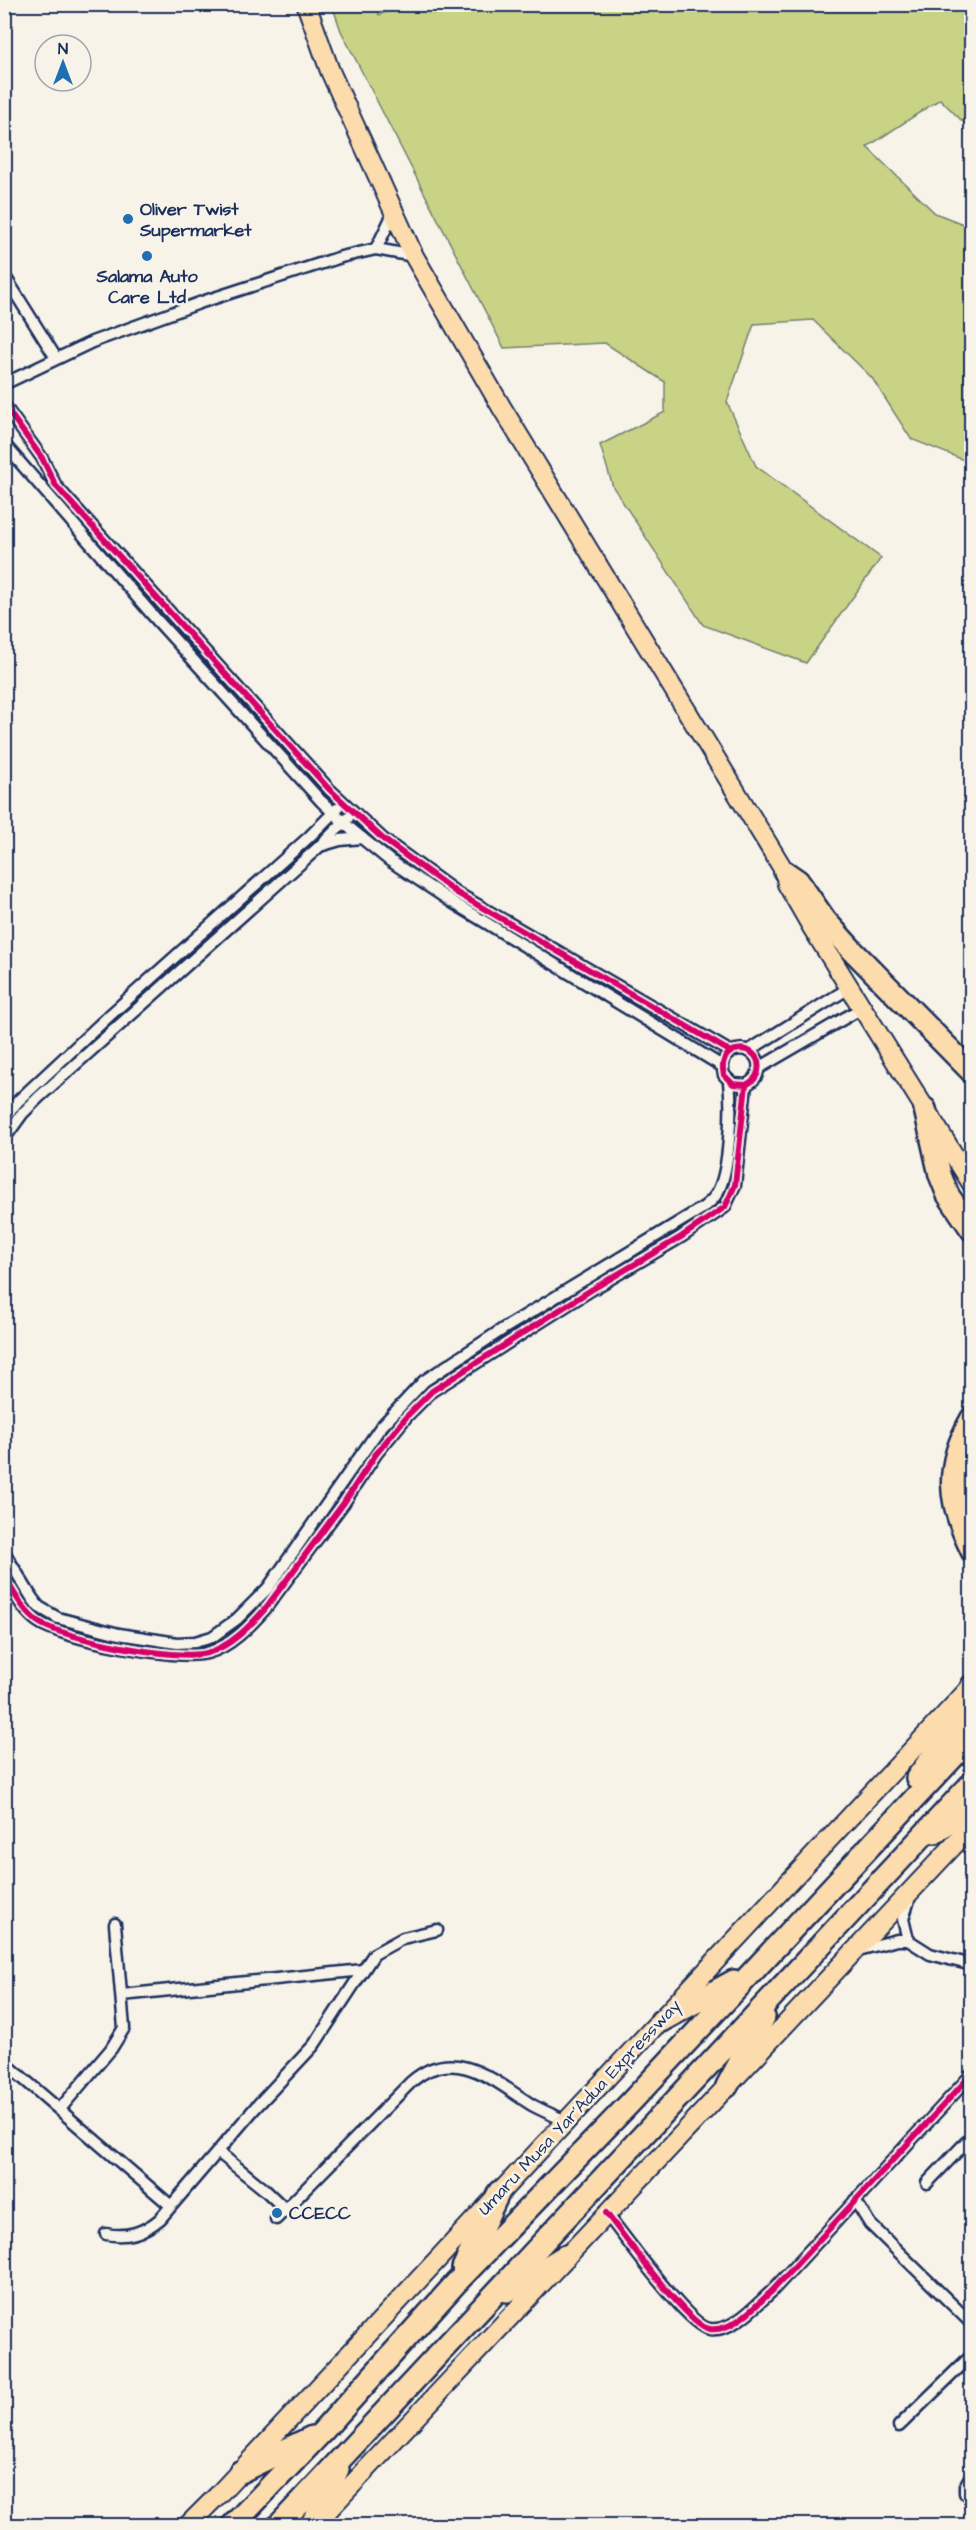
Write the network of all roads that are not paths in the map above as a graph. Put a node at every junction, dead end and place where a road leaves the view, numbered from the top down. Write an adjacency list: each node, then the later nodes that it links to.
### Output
1 (306, 4): 2 (main road)
2 (393, 214): 3 (street); 4 (main road)
3 (376, 249): 4 (street); 6 (street)
4 (414, 256): 21 (main road)
5 (4, 275): 6 (street)
6 (56, 358): 7 (street)
7 (4, 384)
8 (4, 405): 9 (street)
9 (23, 432): 10 (street); 11 (street)
10 (5, 445): 12 (street)
11 (42, 458): 12 (street); 14 (street)
12 (28, 471): 13 (street)
13 (321, 801): 16 (street); 18 (street)
14 (344, 803): 15 (street); 16 (street)
15 (353, 812): 17 (street); 23 (street)
16 (334, 813): 17 (street); 18 (street)
17 (344, 822): 19 (street); 20 (street)
18 (318, 829): 34 (street)
19 (362, 838): 20 (street); 24 (street)
20 (320, 846): 35 (street)
21 (785, 872): 22 (main road); 30 (highway)
22 (849, 988): 25 (main road); 26 (street)
23 (625, 992): 24 (street); 27 (street)
24 (618, 1003): 28 (street)
25 (862, 1008): 29 (street); 33 (main road)
26 (748, 1051): 27 (street); 29 (street)
27 (731, 1052): 28 (street)
28 (722, 1066): 31 (street)
29 (759, 1068): 32 (street)
30 (972, 1072)
31 (729, 1082): 32 (street); 37 (street)
32 (746, 1085): 39 (street)
33 (925, 1109): 36 (main road); 38 (highway)
34 (4, 1118)
35 (4, 1139)
36 (972, 1184)
37 (674, 1225): 39 (street); 40 (street)
38 (972, 1230)
39 (681, 1237): 41 (street)
40 (585, 1278): 41 (street); 42 (street)
41 (591, 1290): 43 (street)
42 (503, 1329): 43 (street); 48 (street)
43 (509, 1341): 49 (street)
44 (972, 1418): 45 (highway)
45 (972, 1551)
46 (4, 1552): 48 (street)
47 (4, 1577): 49 (street)
48 (224, 1629): 49 (street)
49 (232, 1640)
50 (971, 1687): 54 (highway); 67 (main road, Umaru Musa Yar'Adua Expressway)
51 (972, 1737): 54 (highway, Umaru Musa Yar'Adua Expressway)
52 (972, 1783): 56 (highway)
53 (972, 1810): 56 (highway)
54 (888, 1825): 64 (highway, Umaru Musa Yar'Adua Expressway)
55 (972, 1826): 57 (main road)
56 (916, 1842): 65 (highway)
57 (913, 1887): 60 (street); 61 (main road)
58 (114, 1924): 66 (street)
59 (437, 1930): 63 (street)
60 (908, 1940): 61 (street); 62 (street)
61 (850, 1954): 70 (main road)
62 (972, 1965)
63 (363, 1970): 66 (street); 74 (street)
64 (750, 1972): 67 (highway); 84 (highway, Umaru Musa Yar'Adua Expressway)
65 (779, 1989): 70 (highway); 85 (highway)
66 (122, 1995): 71 (street)
67 (661, 2021): 72 (main road, Umaru Musa Yar'Adua Expressway)
68 (4, 2061): 71 (street)
69 (972, 2074): 77 (street)
70 (727, 2086): 80 (main road)
71 (60, 2109): 78 (street)
72 (566, 2121): 76 (main road, Umaru Musa Yar'Adua Expressway); 79 (street)
73 (972, 2136): 75 (street)
74 (218, 2152): 78 (street); 79 (street)
75 (927, 2183)
76 (499, 2192): 84 (highway); 91 (main road, Umaru Musa Yar'Adua Expressway)
77 (855, 2200): 80 (street); 86 (street)
78 (170, 2205): 82 (street)
79 (285, 2209): 81 (street)
80 (606, 2213): 83 (main road)
81 (276, 2219)
82 (106, 2234)
83 (565, 2256): 85 (highway); 97 (main road)
84 (456, 2283): 89 (highway, Umaru Musa Yar'Adua Expressway)
85 (486, 2303): 90 (highway)
86 (972, 2324)
87 (972, 2355): 88 (street)
88 (899, 2426)
89 (323, 2431): 91 (highway); 95 (highway, Umaru Musa Yar'Adua Expressway)
90 (346, 2451): 96 (highway); 97 (highway)
91 (240, 2472): 94 (main road, Umaru Musa Yar'Adua Expressway)
92 (972, 2474): 93 (street)
93 (972, 2499)
94 (187, 2526)
95 (232, 2526)
96 (278, 2526)
97 (312, 2526)

